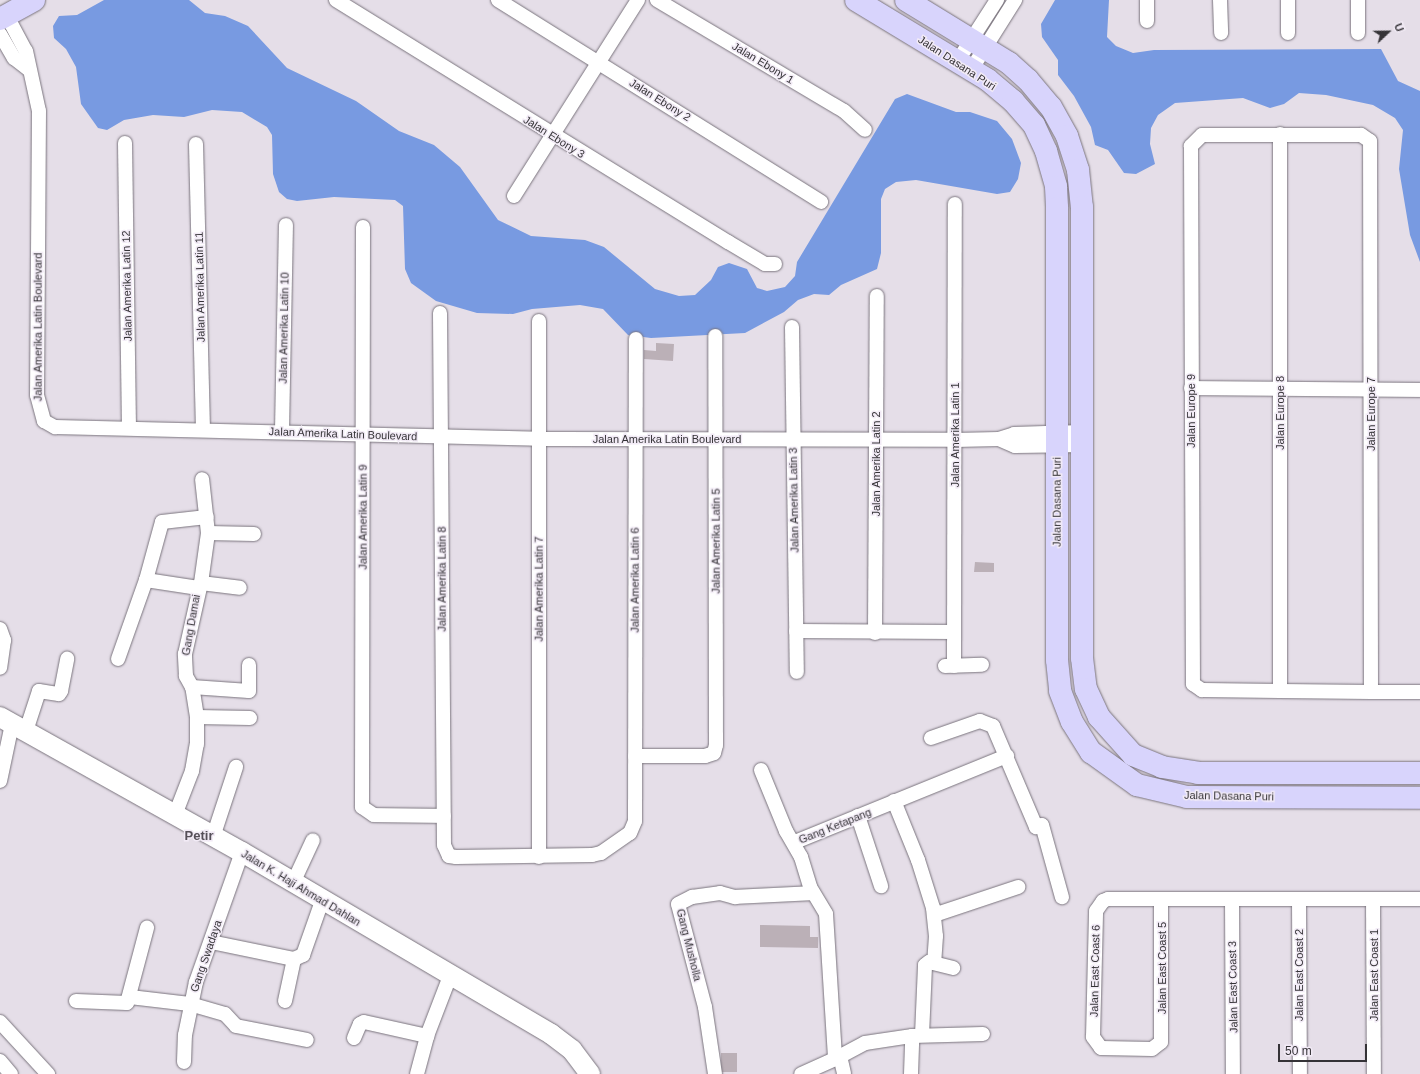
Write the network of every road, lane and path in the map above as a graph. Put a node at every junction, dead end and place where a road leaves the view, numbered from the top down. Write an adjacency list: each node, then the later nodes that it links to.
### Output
1 (34, 0): 15 (main road)
2 (336, 0): 25 (street, Jalan Ebony 3)
3 (498, 0): 20 (street, Jalan Ebony 2)
4 (638, 0): 20 (street)
5 (657, 0): 23 (street, Jalan Ebony 1)
6 (856, 0): 21 (main road, Jalan Dasana Puri)
7 (906, 0): 19 (main road, Jalan Dasana Puri)
8 (997, 0): 19 (street)
9 (1015, 0): 19 (street)
10 (1147, 0): 14 (street)
11 (1220, 0): 16 (street)
12 (1288, 0): 17 (street)
13 (1358, 0): 18 (street)
14 (1147, 21)
15 (2, 23): 22 (street); 22 (street, Jalan Amerika Latin Boulevard)
16 (1221, 33)
17 (1288, 33)
18 (1358, 33)
19 (978, 44): 21 (street); 49 (main road, Jalan Dasana Puri)
20 (597, 61): 25 (street); 29 (street, Jalan Ebony 2)
21 (964, 66): 53 (main road, Jalan Dasana Puri)
22 (28, 69): 44 (street, Jalan Amerika Latin Boulevard)
23 (864, 130)
24 (1280, 134): 40 (street, Jalan Europe 9); 41 (street, Jalan Europe 8); 42 (street, Jalan Europe 7)
25 (550, 135): 28 (street); 33 (street, Jalan Ebony 3)
26 (124, 143): 44 (street, Jalan Amerika Latin 12)
27 (196, 144): 45 (street, Jalan Amerika Latin 11)
28 (514, 196)
29 (821, 202)
30 (955, 204): 56 (street, Jalan Amerika Latin 1)
31 (286, 225): 46 (street, Jalan Amerika Latin 10)
32 (363, 227): 47 (street, Jalan Amerika Latin 9)
33 (775, 264)
34 (877, 296): 55 (street, Jalan Amerika Latin 2)
35 (440, 313): 48 (street, Jalan Amerika Latin 8)
36 (539, 321): 50 (street, Jalan Amerika Latin 7)
37 (792, 327): 54 (street, Jalan Amerika Latin 3)
38 (715, 336): 52 (street, Jalan Amerika Latin 5)
39 (636, 339): 51 (street, Jalan Amerika Latin 6)
40 (1191, 388): 41 (street); 75 (street, Jalan Europe 9)
41 (1280, 389): 42 (street); 75 (street, Jalan Europe 8)
42 (1371, 389): 43 (street); 76 (street, Jalan Europe 7)
43 (1420, 390)
44 (129, 428): 45 (street, Jalan Amerika Latin Boulevard)
45 (203, 430): 46 (street, Jalan Amerika Latin Boulevard)
46 (282, 431): 47 (street, Jalan Amerika Latin Boulevard)
47 (363, 434): 48 (street, Jalan Amerika Latin Boulevard); 91 (street, Jalan Amerika Latin 9)
48 (441, 437): 50 (street, Jalan Amerika Latin Boulevard); 91 (street, Jalan Amerika Latin 8)
49 (1081, 438): 53 (street); 86 (main road, Jalan Dasana Puri)
50 (538, 439): 51 (street, Jalan Amerika Latin Boulevard); 97 (street, Jalan Amerika Latin 7)
51 (636, 439): 52 (street, Jalan Amerika Latin Boulevard); 82 (street, Jalan Amerika Latin 6)
52 (716, 439): 54 (street, Jalan Amerika Latin Boulevard); 82 (street, Jalan Amerika Latin 5)
53 (1057, 439): 56 (street, Jalan Amerika Latin Boulevard); 88 (main road, Jalan Dasana Puri)
54 (794, 440): 55 (street, Jalan Amerika Latin Boulevard); 65 (street, Jalan Amerika Latin 3)
55 (876, 440): 56 (street, Jalan Amerika Latin Boulevard); 66 (street, Jalan Amerika Latin 2)
56 (955, 440): 67 (street, Jalan Amerika Latin 1)
57 (202, 479): 58 (street, Gang Damai)
58 (207, 517): 59 (street, Gang Damai); 61 (street)
59 (208, 533): 60 (street); 62 (street, Gang Damai)
60 (254, 534)
61 (146, 580): 62 (street); 69 (street)
62 (200, 586): 63 (street); 74 (street, Gang Damai)
63 (240, 588)
64 (0, 629): 72 (street)
65 (796, 631): 66 (street); 73 (street, Jalan Amerika Latin 3)
66 (875, 632): 67 (street)
67 (954, 632): 71 (street, Jalan Amerika Latin 1)
68 (67, 659): 80 (street)
69 (118, 659)
70 (249, 665): 74 (street)
71 (982, 665)
72 (0, 668)
73 (797, 672)
74 (192, 687): 78 (street, Gang Damai)
75 (1280, 691): 76 (street)
76 (1371, 692): 77 (street)
77 (1420, 692)
78 (197, 717): 79 (street); 90 (street, Gang Damai)
79 (250, 718)
80 (13, 724): 87 (street); 90 (main road, Jalan K. Haji Ahmad Dahlan)
81 (931, 738): 83 (street)
82 (635, 756): 97 (street, Jalan Amerika Latin 6)
83 (1007, 756): 89 (street, Gang Ketapang); 102 (street)
84 (236, 767): 93 (street)
85 (761, 770): 95 (street)
86 (1420, 773)
87 (0, 781)
88 (1420, 798)
89 (894, 801): 92 (street, Gang Ketapang); 109 (street)
90 (176, 815): 93 (main road, Jalan K. Haji Ahmad Dahlan)
91 (444, 816): 97 (street, Jalan Amerika Latin 8)
92 (858, 816): 95 (street, Gang Ketapang); 99 (street)
93 (213, 837): 96 (main road, Jalan K. Haji Ahmad Dahlan)
94 (313, 840): 98 (street)
95 (795, 842): 101 (street, Gang Ketapang)
96 (242, 852): 98 (main road, Jalan K. Haji Ahmad Dahlan); 111 (street, Gang Swadaya)
97 (539, 857)
98 (293, 883): 108 (main road, Jalan K. Haji Ahmad Dahlan)
99 (881, 886)
100 (1018, 887): 109 (street)
101 (813, 893): 127 (street, Gang Ketapang); 134 (street, Gang Musholla)
102 (1062, 897)
103 (1161, 899): 104 (street); 124 (street, Jalan East Coast 6); 124 (street, Jalan East Coast 5)
104 (1232, 899): 105 (street); 138 (street, Jalan East Coast 3)
105 (1299, 899): 106 (street); 139 (street, Jalan East Coast 2)
106 (1373, 899): 107 (street); 140 (street, Jalan East Coast 1)
107 (1420, 899)
108 (322, 901): 112 (street); 115 (main road, Jalan K. Haji Ahmad Dahlan)
109 (934, 915): 113 (street)
110 (147, 928): 116 (street)
111 (211, 942): 112 (street); 119 (street, Gang Swadaya)
112 (294, 959): 118 (street)
113 (934, 963): 114 (street); 123 (street)
114 (953, 968)
115 (450, 976): 122 (street); 133 (main road, Jalan K. Haji Ahmad Dahlan)
116 (130, 997): 117 (street); 119 (street)
117 (76, 1001)
118 (285, 1001)
119 (190, 1004): 126 (street); 129 (street, Gang Swadaya)
120 (0, 1022): 132 (street)
121 (983, 1034): 123 (street)
122 (427, 1036): 125 (street); 130 (street)
123 (917, 1036): 127 (street); 137 (street)
124 (1093, 1037)
125 (354, 1038)
126 (307, 1040)
127 (838, 1058): 135 (street); 136 (street, Gang Ketapang)
128 (0, 1061): 131 (street)
129 (184, 1062)
130 (421, 1073)
131 (11, 1074)
132 (48, 1074)
133 (590, 1074)
134 (714, 1074)
135 (801, 1074)
136 (844, 1074)
137 (911, 1074)
138 (1234, 1074)
139 (1300, 1074)
140 (1374, 1074)

